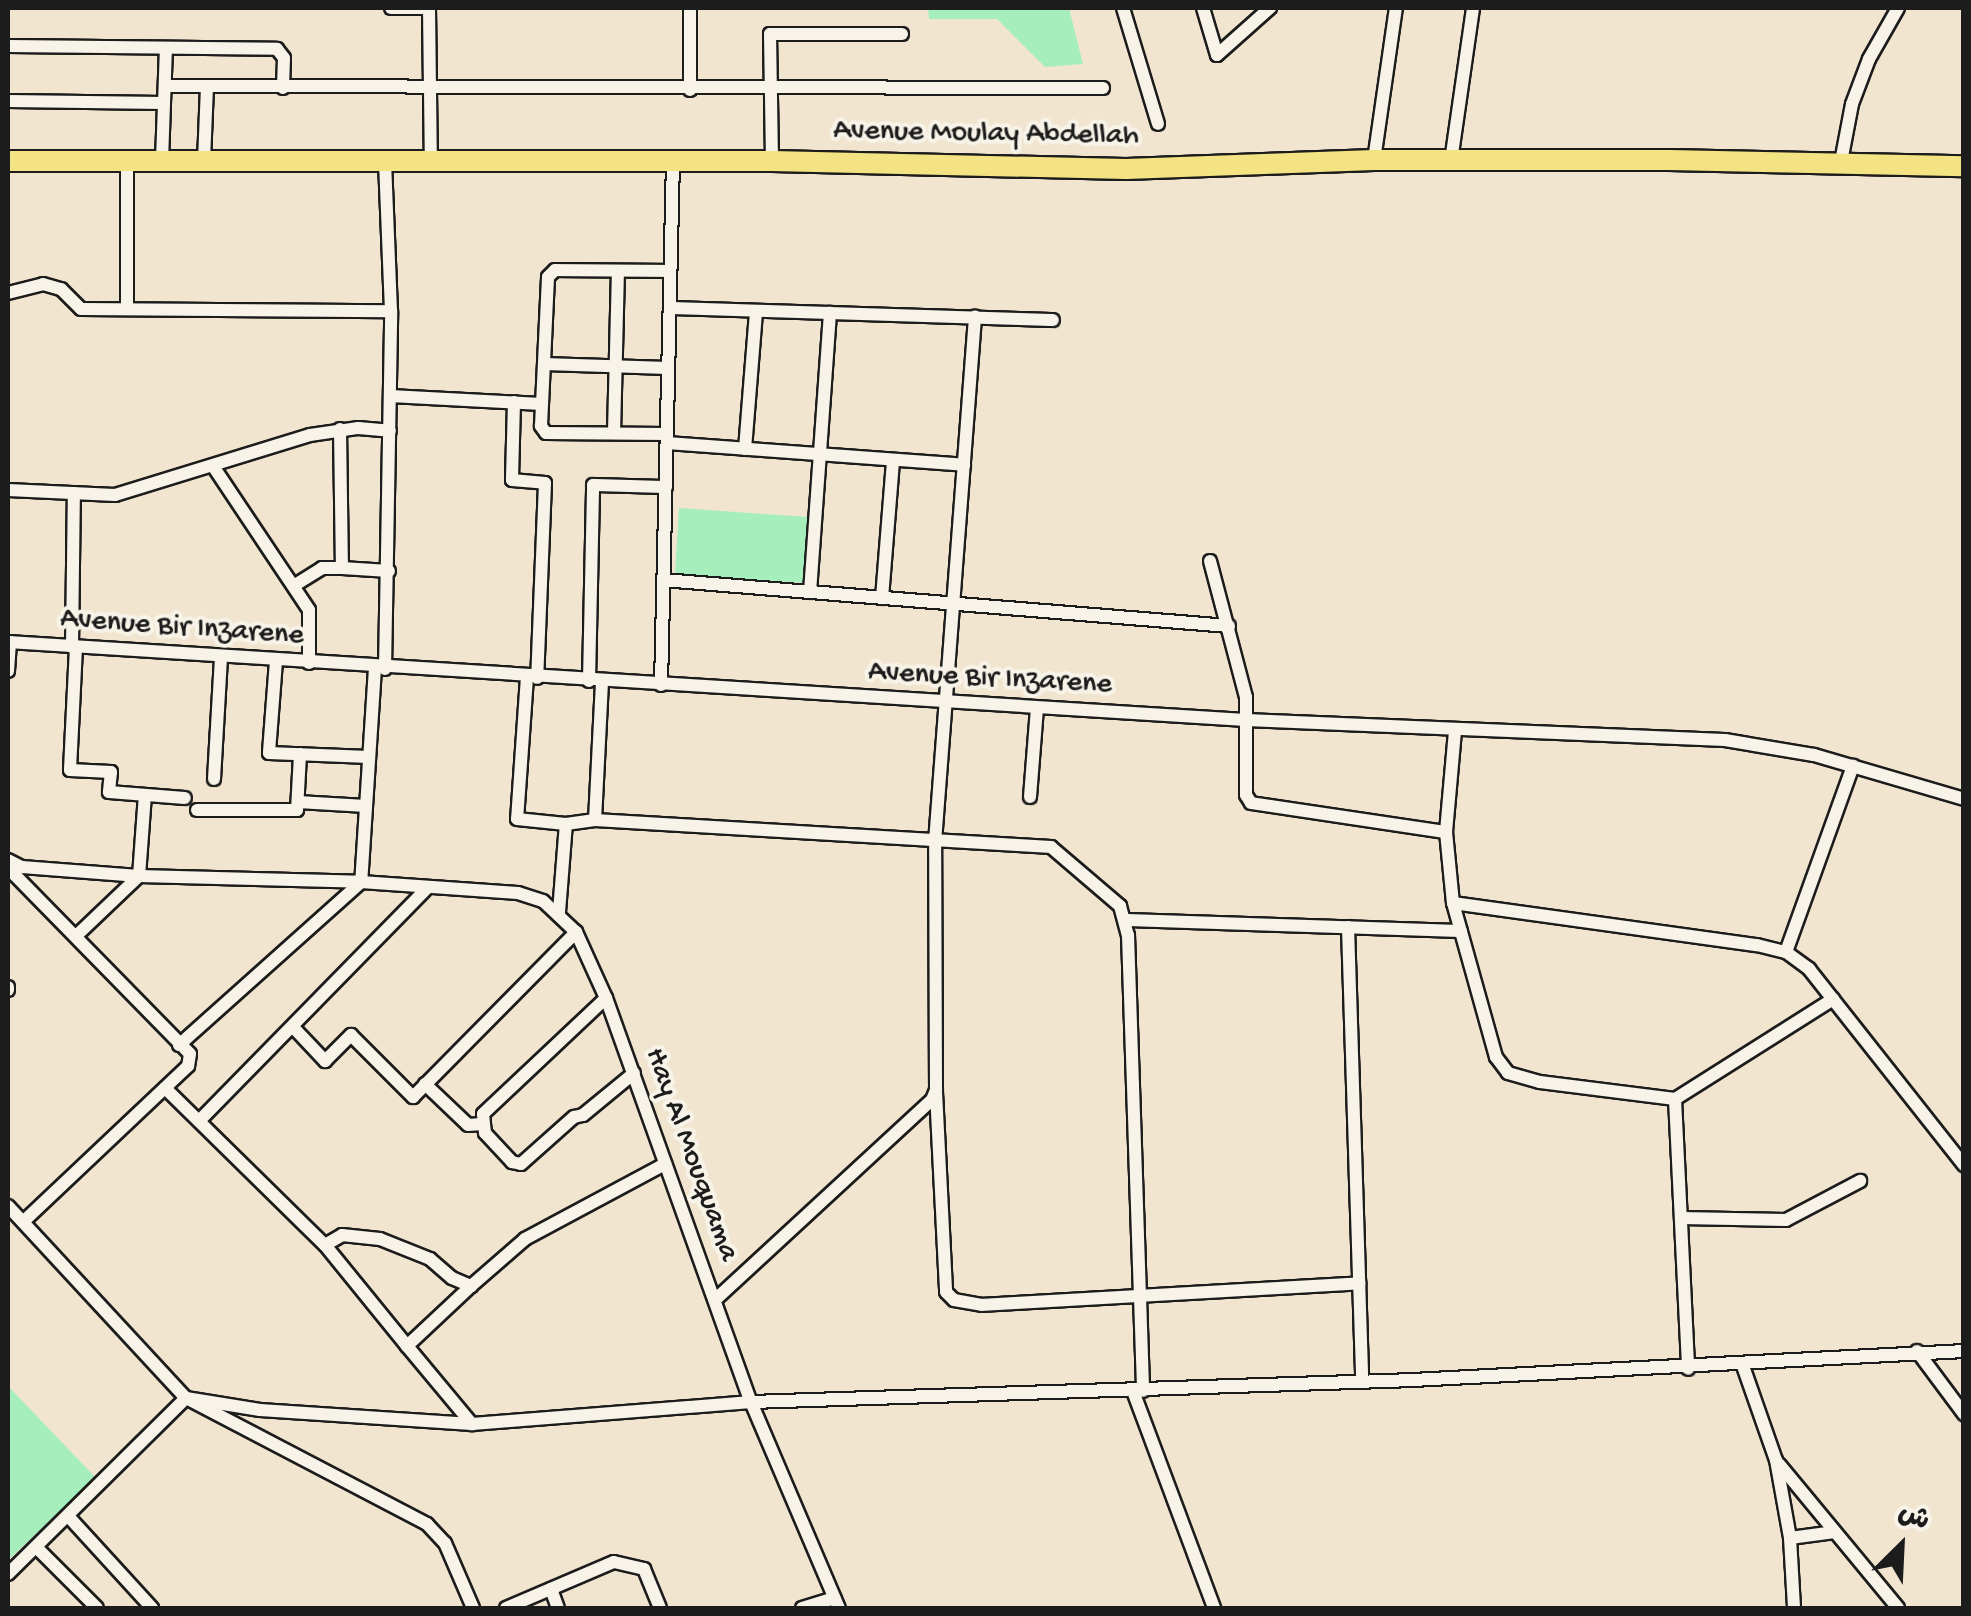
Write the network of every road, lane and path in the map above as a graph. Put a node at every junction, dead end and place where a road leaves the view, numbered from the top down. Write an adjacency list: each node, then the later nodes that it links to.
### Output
1 (391, 8): 2 (street)
2 (428, 8): 17 (street)
3 (690, 8): 18 (street)
4 (1123, 8): 22 (street)
5 (1203, 8): 6 (street)
6 (1270, 8)
7 (1396, 8): 26 (street)
8 (1473, 8): 32 (street)
9 (1898, 8): 33 (street)
10 (902, 34): 19 (street)
11 (8, 46): 12 (street)
12 (166, 48): 13 (street); 15 (street)
13 (165, 86): 14 (street); 21 (street)
14 (207, 87): 15 (street); 30 (street)
15 (283, 88): 17 (street)
16 (1103, 88): 19 (street)
17 (430, 90): 18 (street); 24 (street)
18 (690, 90): 19 (street)
19 (771, 90): 31 (street)
20 (8, 102): 21 (street)
21 (164, 102): 29 (street)
22 (1158, 124)
23 (386, 160): 24 (main road, Avenue Moulay Abdellah); 30 (main road, Avenue Moulay Abdellah); 40 (street)
24 (431, 160): 25 (main road, Avenue Moulay Abdellah)
25 (673, 160): 31 (main road, Avenue Moulay Abdellah); 36 (street)
26 (1374, 160): 31 (main road, Avenue Moulay Abdellah); 32 (main road, Avenue Moulay Abdellah)
27 (8, 161): 28 (main road, Avenue Moulay Abdellah)
28 (127, 161): 29 (main road, Avenue Moulay Abdellah); 38 (street)
29 (162, 161): 30 (main road, Avenue Moulay Abdellah)
30 (204, 161)
31 (772, 161)
32 (1451, 161): 33 (main road, Avenue Moulay Abdellah)
33 (1840, 166): 34 (main road, Avenue Moulay Abdellah)
34 (1964, 166)
35 (618, 271): 36 (street); 45 (street); 46 (street)
36 (670, 271): 39 (street)
37 (8, 294): 38 (street)
38 (126, 308): 40 (street)
39 (670, 308): 41 (street); 47 (street)
40 (391, 311): 48 (street)
41 (756, 311): 42 (street); 55 (street)
42 (830, 313): 43 (street); 56 (street)
43 (975, 317): 44 (street); 58 (street)
44 (1053, 320)
45 (544, 364): 46 (street); 50 (street)
46 (616, 366): 47 (street); 53 (street)
47 (668, 368): 54 (street)
48 (390, 396): 49 (street); 52 (street)
49 (514, 402): 50 (street); 79 (street)
50 (542, 404): 53 (street)
51 (340, 429): 52 (street); 59 (street); 64 (street)
52 (390, 431): 65 (street)
53 (614, 433): 54 (street)
54 (667, 438): 55 (street); 60 (street)
55 (744, 449): 56 (street)
56 (821, 454): 57 (street); 68 (street)
57 (893, 460): 58 (street); 69 (street)
58 (964, 465): 70 (street)
59 (214, 466): 62 (street); 67 (street)
60 (666, 487): 66 (street); 80 (street)
61 (8, 490): 62 (street)
62 (74, 493): 73 (street)
63 (1210, 561): 71 (street)
64 (342, 568): 65 (street); 67 (street)
65 (389, 571): 77 (street)
66 (664, 580): 68 (street); 81 (street)
67 (294, 586): 76 (street)
68 (810, 592): 69 (street)
69 (882, 598): 70 (street)
70 (952, 603): 71 (street); 82 (street)
71 (1229, 626): 84 (street)
72 (9, 642): 73 (street, Avenue Bir Inzarene); 78 (street)
73 (74, 647): 74 (street, Avenue Bir Inzarene); 90 (street)
74 (221, 657): 75 (street, Avenue Bir Inzarene); 89 (street)
75 (276, 661): 76 (street, Avenue Bir Inzarene); 86 (street)
76 (309, 664): 77 (street, Avenue Bir Inzarene)
77 (380, 668): 79 (street, Avenue Bir Inzarene); 87 (street)
78 (8, 671)
79 (532, 678): 80 (street, Avenue Bir Inzarene); 98 (street)
80 (596, 681): 81 (street, Avenue Bir Inzarene); 97 (street)
81 (661, 685): 82 (street, Avenue Bir Inzarene)
82 (945, 702): 83 (street, Avenue Bir Inzarene); 100 (street)
83 (1037, 708): 84 (street, Avenue Bir Inzarene); 91 (street)
84 (1246, 720): 85 (street, Avenue Bir Inzarene); 99 (street)
85 (1455, 731): 88 (street, Avenue Bir Inzarene); 99 (street)
86 (300, 754): 87 (street); 94 (street)
87 (369, 757): 95 (street)
88 (1853, 766): 93 (street, Avenue Bir Inzarene); 113 (street)
89 (214, 779)
90 (145, 795): 92 (street); 103 (street)
91 (1030, 797)
92 (185, 798)
93 (1964, 799)
94 (298, 802): 95 (street); 96 (street)
95 (366, 806): 104 (street)
96 (197, 810)
97 (595, 820): 98 (street); 100 (street)
98 (566, 824): 107 (street)
99 (1446, 832): 106 (street)
100 (935, 842): 108 (street); 121 (street)
101 (8, 860): 103 (street, Hay Al Mouquama)
102 (8, 868): 112 (street)
103 (139, 876): 104 (street, Hay Al Mouquama); 112 (street)
104 (361, 882): 105 (street, Hay Al Mouquama); 117 (street)
105 (427, 888): 107 (street, Hay Al Mouquama); 116 (street)
106 (1453, 903): 110 (street); 113 (street)
107 (559, 912): 111 (street, Hay Al Mouquama)
108 (1126, 920): 109 (street); 134 (street)
109 (1348, 927): 110 (street); 132 (street)
110 (1461, 931): 122 (street)
111 (576, 932): 114 (street, Hay Al Mouquama); 119 (street)
112 (76, 936): 117 (street)
113 (1786, 952): 115 (street)
114 (606, 998): 118 (street, Hay Al Mouquama); 124 (street)
115 (1833, 999): 122 (street); 125 (street)
116 (292, 1027): 119 (street); 123 (street)
117 (179, 1045): 120 (street)
118 (634, 1073): 124 (street); 126 (street, Hay Al Mouquama)
119 (426, 1084): 124 (street)
120 (164, 1088): 123 (street); 130 (street)
121 (936, 1090): 134 (street); 135 (street)
122 (1675, 1099): 129 (street)
123 (199, 1121): 131 (street)
124 (482, 1124)
125 (1961, 1157)
126 (665, 1164): 133 (street); 135 (street, Hay Al Mouquama)
127 (1860, 1181): 129 (street)
128 (8, 1206): 130 (street)
129 (1681, 1218): 140 (street)
130 (23, 1222): 143 (street)
131 (324, 1246): 133 (street); 136 (street)
132 (1359, 1283): 134 (street); 141 (street)
133 (472, 1286): 136 (street)
134 (1140, 1296): 142 (street)
135 (716, 1299): 144 (street, Hay Al Mouquama)
136 (407, 1346): 146 (street)
137 (1964, 1351): 138 (street)
138 (1917, 1352): 139 (street); 145 (street)
139 (1742, 1366): 140 (street); 147 (street)
140 (1688, 1369): 141 (street)
141 (1362, 1382): 142 (street)
142 (1138, 1391): 144 (street); 162 (street)
143 (186, 1398): 146 (street); 148 (street); 157 (street)
144 (751, 1402): 146 (street); 154 (street, Hay Al Mouquama)
145 (1964, 1414)
146 (472, 1424)
147 (1776, 1460): 149 (street); 150 (street)
148 (68, 1516): 151 (street); 156 (street)
149 (1834, 1532): 150 (street); 164 (street)
150 (1790, 1538): 163 (street)
151 (36, 1547): 152 (street); 155 (street)
152 (8, 1574)
153 (551, 1589): 158 (street); 159 (street); 160 (street)
154 (837, 1603): 161 (street)
155 (97, 1608)
156 (152, 1608)
157 (473, 1608)
158 (506, 1608)
159 (558, 1608)
160 (660, 1608)
161 (802, 1608)
162 (1214, 1608)
163 (1794, 1608)
164 (1898, 1608)

